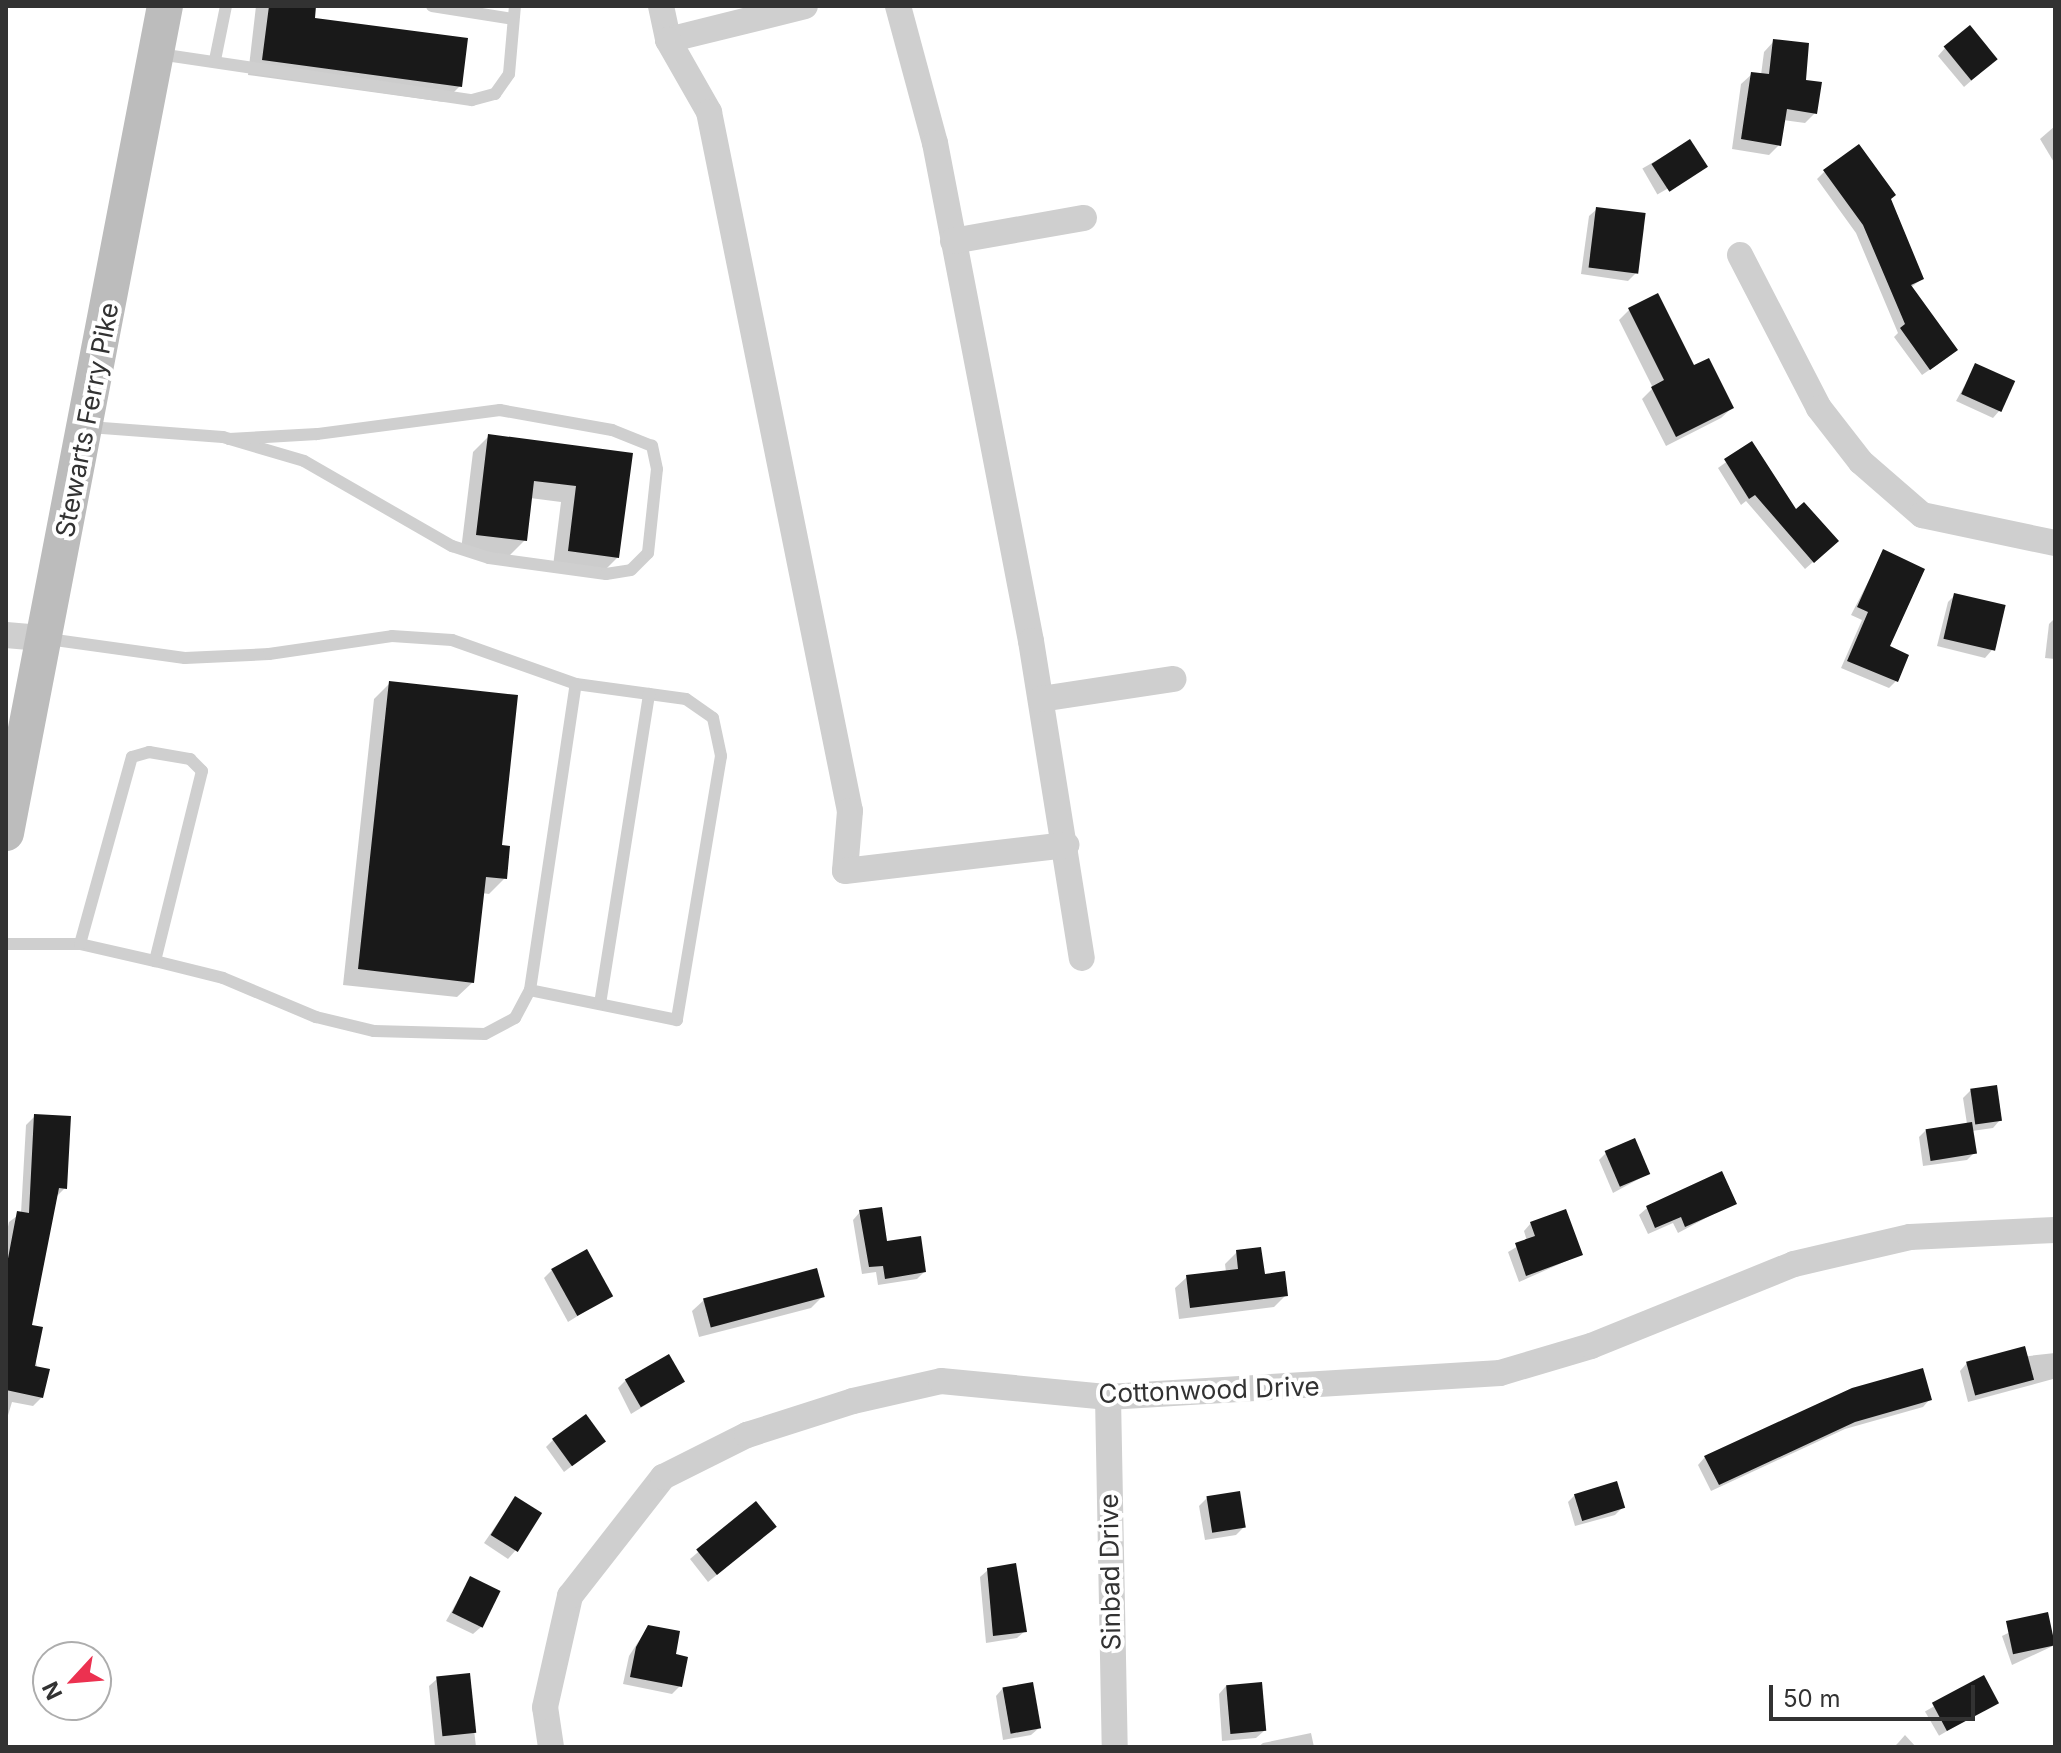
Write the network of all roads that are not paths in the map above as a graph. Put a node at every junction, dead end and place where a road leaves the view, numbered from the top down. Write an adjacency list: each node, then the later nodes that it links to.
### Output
1 (165, 6): 9 (main road, Stewarts Ferry Pike)
2 (226, 6): 10 (lane)
3 (432, 6): 7 (lane)
4 (661, 6): 8 (street)
5 (805, 6): 8 (street)
6 (898, 6): 12 (street)
7 (514, 12): 10 (lane)
8 (668, 40): 24 (street)
9 (156, 53): 10 (lane); 14 (main road, Stewarts Ferry Pike)
10 (215, 60)
11 (1084, 218): 12 (street)
12 (953, 241): 22 (street)
13 (1740, 255): 16 (street)
14 (86, 427): 15 (lane); 18 (main road, Stewarts Ferry Pike)
15 (229, 439): 15 (lane)
16 (2055, 543)
17 (6, 635): 18 (street)
18 (44, 638): 20 (lane); 23 (main road, Stewarts Ferry Pike)
19 (1174, 679): 22 (street)
20 (576, 684): 21 (lane); 29 (lane)
21 (649, 694): 30 (lane); 30 (lane)
22 (1041, 699): 24 (street)
23 (6, 833)
24 (1066, 845): 27 (street)
25 (6, 944): 26 (lane)
26 (80, 944): 28 (lane); 28 (lane)
27 (1082, 958)
28 (155, 961): 29 (lane)
29 (530, 990): 30 (lane)
30 (600, 1004)
31 (2055, 1230): 32 (street, Cottonwood Drive)
32 (1108, 1397): 33 (street, Cottonwood Drive); 34 (street, Sinbad Drive)
33 (551, 1747)
34 (1115, 1747)

